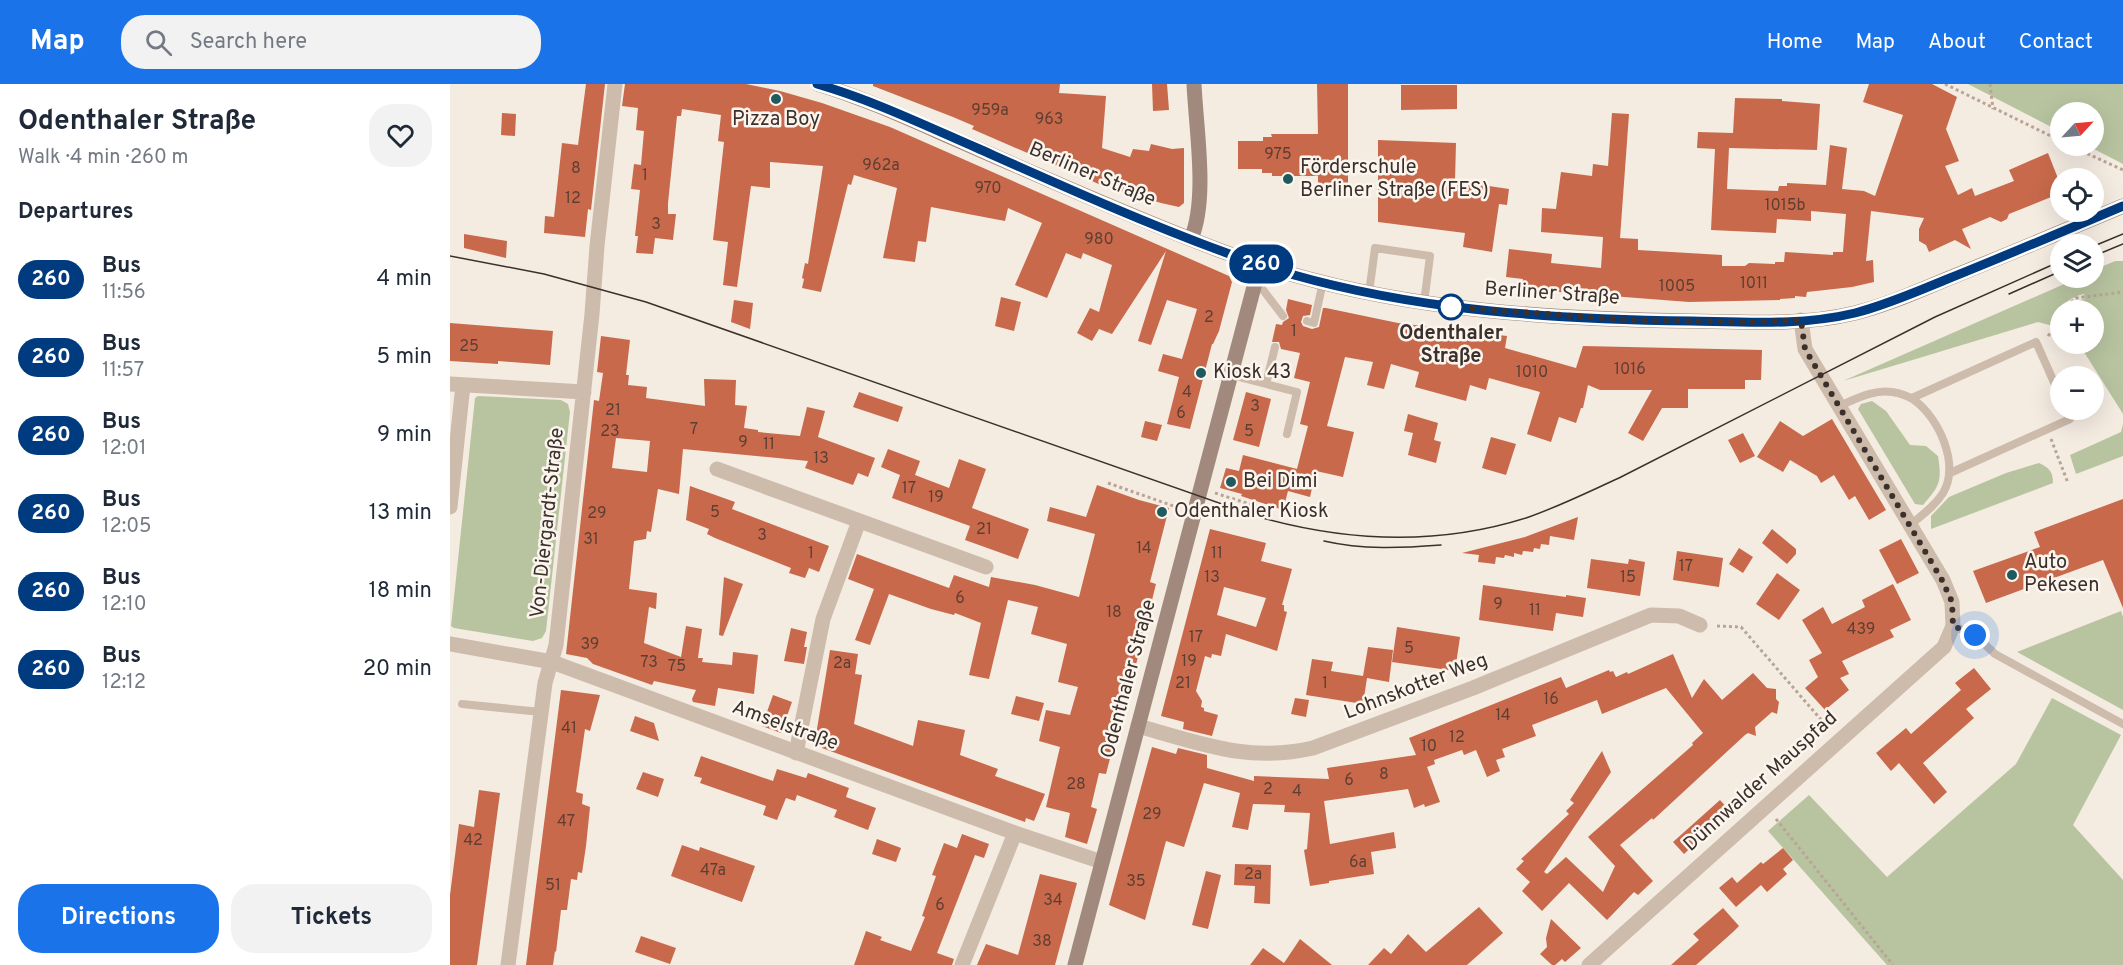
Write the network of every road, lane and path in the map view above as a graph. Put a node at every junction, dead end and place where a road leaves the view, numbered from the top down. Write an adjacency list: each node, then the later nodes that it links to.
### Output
1 (615, 84): 27 (street, Von-Diergardt-Straße)
2 (818, 84): 11 (main road, Berliner Straße)
3 (1194, 84): 11 (main road)
4 (1945, 84): 6 (path)
5 (1990, 84): 6 (path)
6 (1993, 109): 7 (path)
7 (2050, 136)
8 (2093, 156): 9 (path)
9 (2123, 170)
10 (2123, 206): 19 (main road, Berliner Straße)
11 (1191, 239): 12 (main road, Berliner Straße)
12 (1260, 264): 13 (main road, Odenthaler Straße); 14 (main road, Berliner Straße)
13 (1256, 281): 21 (lane); 24 (main road, Odenthaler Straße)
14 (1323, 282): 16 (main road, Berliner Straße); 20 (lane)
15 (2123, 292): 17 (path)
16 (1369, 293): 18 (main road, Berliner Straße); 18 (lane)
17 (2074, 300)
18 (1424, 303): 19 (main road, Berliner Straße)
19 (1801, 320): 29 (street)
20 (1307, 321)
21 (1281, 325)
22 (1275, 347): 25 (lane)
23 (2050, 373): 28 (lane)
24 (1231, 375): 25 (lane); 37 (main road, Odenthaler Straße)
25 (1266, 384): 32 (lane)
26 (457, 385): 27 (street); 38 (street)
27 (584, 392): 47 (street, Von-Diergardt-Straße)
28 (1912, 398): 29 (lane); 34 (lane)
29 (1839, 406): 42 (street)
30 (2068, 420): 31 (lane)
31 (2047, 429): 34 (lane); 36 (path)
32 (1287, 434)
33 (717, 469): 41 (street)
34 (1950, 473): 42 (lane)
35 (1108, 483): 40 (path)
36 (2068, 483)
37 (1202, 489): 39 (path); 40 (main road, Odenthaler Straße)
38 (450, 507)
39 (1262, 508)
40 (1195, 513): 51 (main road, Odenthaler Straße)
41 (859, 521): 43 (street); 53 (street)
42 (1910, 525): 45 (street)
43 (986, 567)
44 (1700, 624): 51 (street, Lohnskotter Weg); 52 (path)
45 (1953, 626): 50 (lane); 52 (street, Dünnwalder Mauspfad)
46 (450, 644): 47 (street, Amselstraße)
47 (552, 662): 49 (street, Von-Diergardt-Straße); 53 (street, Amselstraße)
48 (462, 704): 49 (lane)
49 (541, 712): 57 (street, Von-Diergardt-Straße)
50 (2123, 724)
51 (1138, 726): 56 (main road, Odenthaler Straße)
52 (1839, 741): 54 (street, Dünnwalder Mauspfad)
53 (796, 753): 55 (street, Amselstraße)
54 (1766, 806): 60 (street, Dünnwalder Mauspfad); 61 (path)
55 (1015, 833): 56 (street, Amselstraße); 58 (street)
56 (1102, 862): 59 (main road, Odenthaler Straße)
57 (508, 965)
58 (962, 965)
59 (1075, 965)
60 (1589, 965)
61 (1893, 965)

